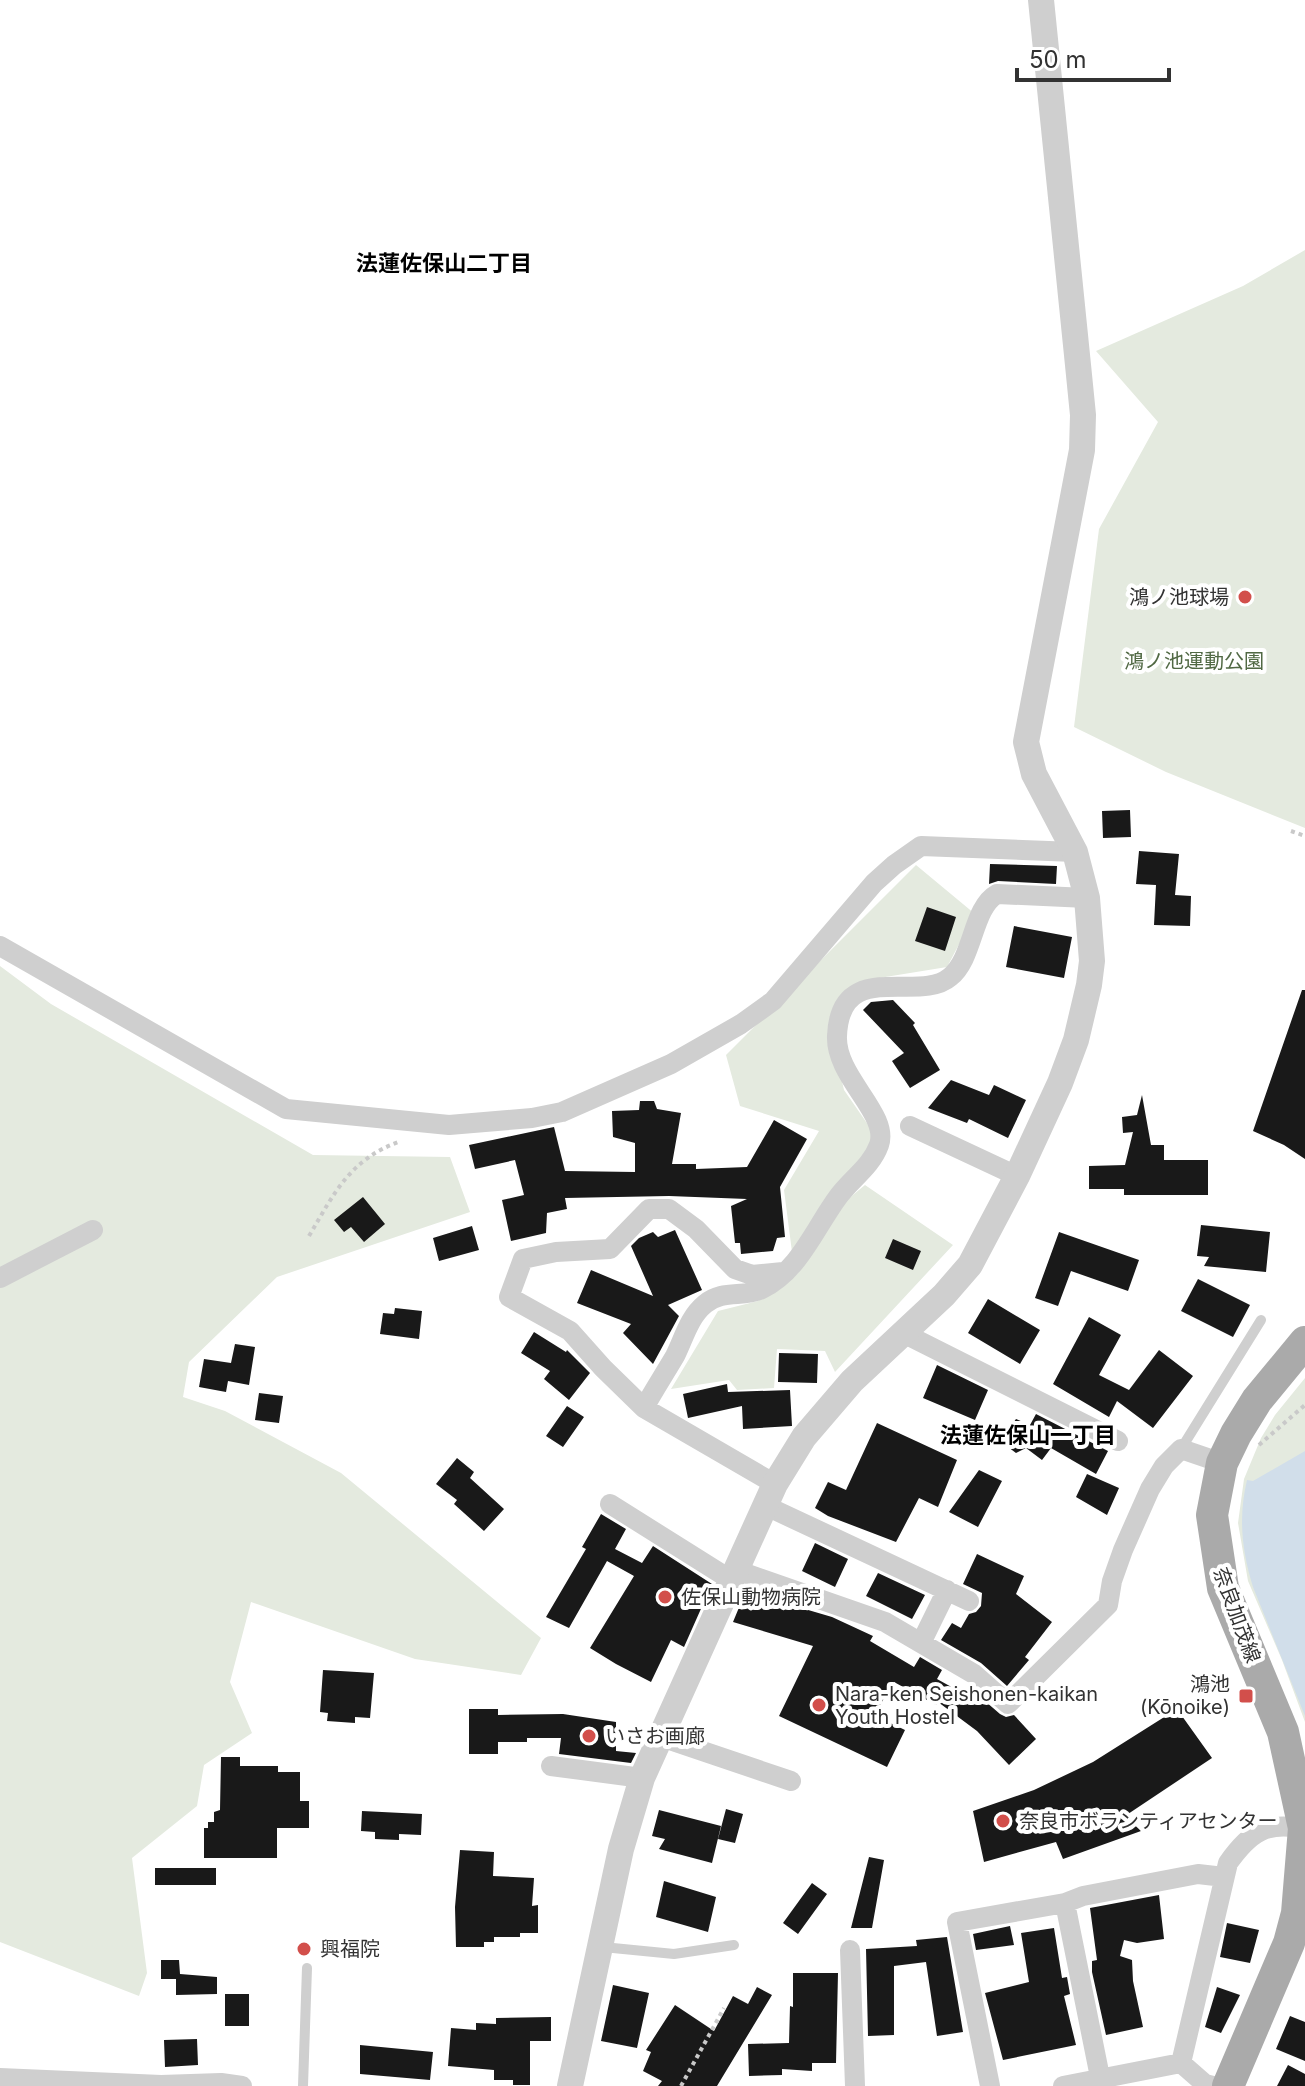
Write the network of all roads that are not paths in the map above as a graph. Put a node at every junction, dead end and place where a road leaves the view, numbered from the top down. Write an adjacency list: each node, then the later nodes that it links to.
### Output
1 (1041, 0): 2 (street)
2 (1075, 852): 3 (street); 4 (street)
3 (1087, 898): 6 (street); 8 (street)
4 (0, 946)
5 (910, 1126): 6 (street)
6 (1017, 1176): 11 (street)
7 (93, 1230): 9 (street)
8 (783, 1272): 13 (street); 13 (street)
9 (0, 1278)
10 (1261, 1320): 15 (lane)
11 (903, 1333): 14 (street); 17 (street)
12 (1305, 1342): 16 (main road, 奈良加茂線)
13 (644, 1408): 17 (street)
14 (1118, 1441)
15 (1181, 1449): 16 (street); 22 (street)
16 (1236, 1456): 27 (main road, 奈良加茂線)
17 (770, 1494): 19 (street); 20 (street)
18 (610, 1504): 19 (street)
19 (734, 1575): 22 (street); 23 (street)
20 (947, 1590): 21 (street); 22 (street)
21 (969, 1601)
22 (921, 1643)
23 (661, 1737): 25 (street); 26 (street)
24 (551, 1766): 25 (street)
25 (642, 1778): 41 (street)
26 (791, 1781)
27 (1304, 1828): 28 (street); 30 (main road, 奈良加茂線)
28 (1224, 1877): 29 (street); 35 (street)
29 (1065, 1903): 36 (street); 43 (street)
30 (1301, 1912): 46 (main road, 奈良加茂線)
31 (734, 1945): 32 (lane)
32 (613, 1948)
33 (850, 1950): 42 (street)
34 (307, 1968): 40 (lane)
35 (1181, 2063): 36 (street); 45 (street)
36 (1100, 2077): 44 (street)
37 (0, 2078): 38 (street)
38 (103, 2084): 39 (street)
39 (242, 2086)
40 (303, 2086)
41 (570, 2086)
42 (855, 2086)
43 (990, 2086)
44 (1063, 2086)
45 (1213, 2086)
46 (1228, 2086)

